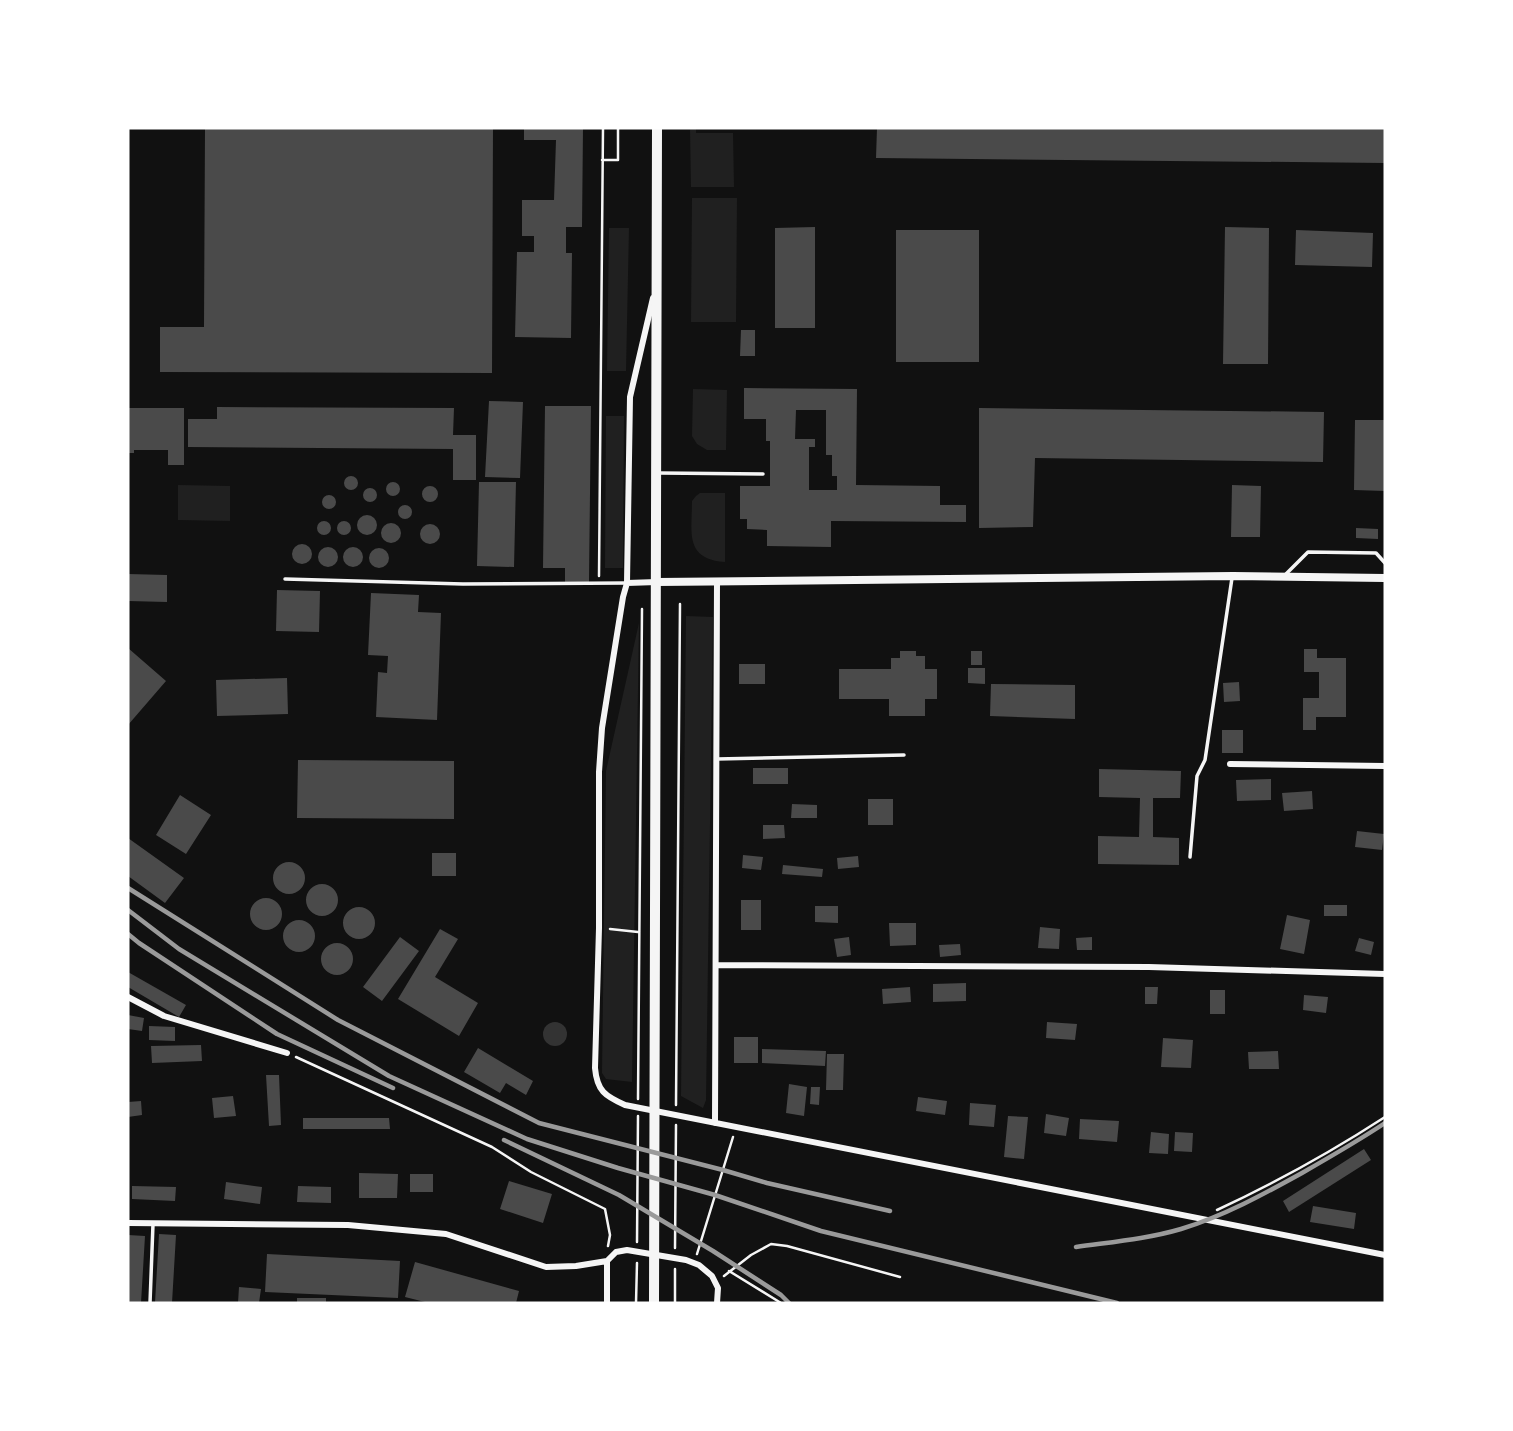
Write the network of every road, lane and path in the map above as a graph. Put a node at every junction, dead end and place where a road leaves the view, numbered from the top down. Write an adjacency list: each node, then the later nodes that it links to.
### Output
1 (603, 128): 4 (path)
2 (618, 128): 4 (path)
3 (657, 128): 5 (main road)
4 (602, 160): 14 (path)
5 (657, 282): 6 (main road); 16 (street)
6 (657, 474): 7 (lane); 15 (main road)
7 (763, 474)
8 (1385, 563): 10 (lane)
9 (1233, 576): 10 (street); 13 (street); 23 (lane)
10 (1283, 576): 11 (street)
11 (1385, 578)
12 (285, 579): 14 (lane)
13 (717, 581): 15 (street); 20 (street)
14 (599, 582): 16 (lane)
15 (657, 582): 16 (street); 51 (main road)
16 (627, 583): 24 (street)
17 (680, 604): 39 (path)
18 (642, 605): 25 (path)
19 (904, 755): 20 (lane)
20 (717, 759): 26 (street)
21 (1230, 764): 22 (street)
22 (1385, 766)
23 (1190, 857)
24 (599, 928): 25 (path); 33 (street)
25 (639, 932): 30 (path)
26 (716, 965): 27 (street); 33 (street)
27 (1385, 974)
28 (128, 998): 29 (street)
29 (287, 1053): 41 (path)
30 (638, 1103)
31 (638, 1116): 38 (path)
32 (1385, 1117): 35 (path)
33 (715, 1123): 34 (street)
34 (736, 1127): 40 (street); 42 (path)
35 (1208, 1214)
36 (128, 1223): 37 (street)
37 (153, 1224): 41 (street); 48 (lane)
38 (637, 1250)
39 (676, 1250)
40 (1385, 1255)
41 (607, 1261): 42 (street); 49 (street)
42 (695, 1263): 47 (street)
43 (637, 1264): 50 (path)
44 (675, 1264): 52 (path)
45 (729, 1271): 46 (path); 47 (path); 54 (path)
46 (900, 1277)
47 (718, 1288): 53 (street)
48 (150, 1303)
49 (607, 1303)
50 (636, 1303)
51 (654, 1303)
52 (675, 1303)
53 (718, 1303)
54 (781, 1303)

